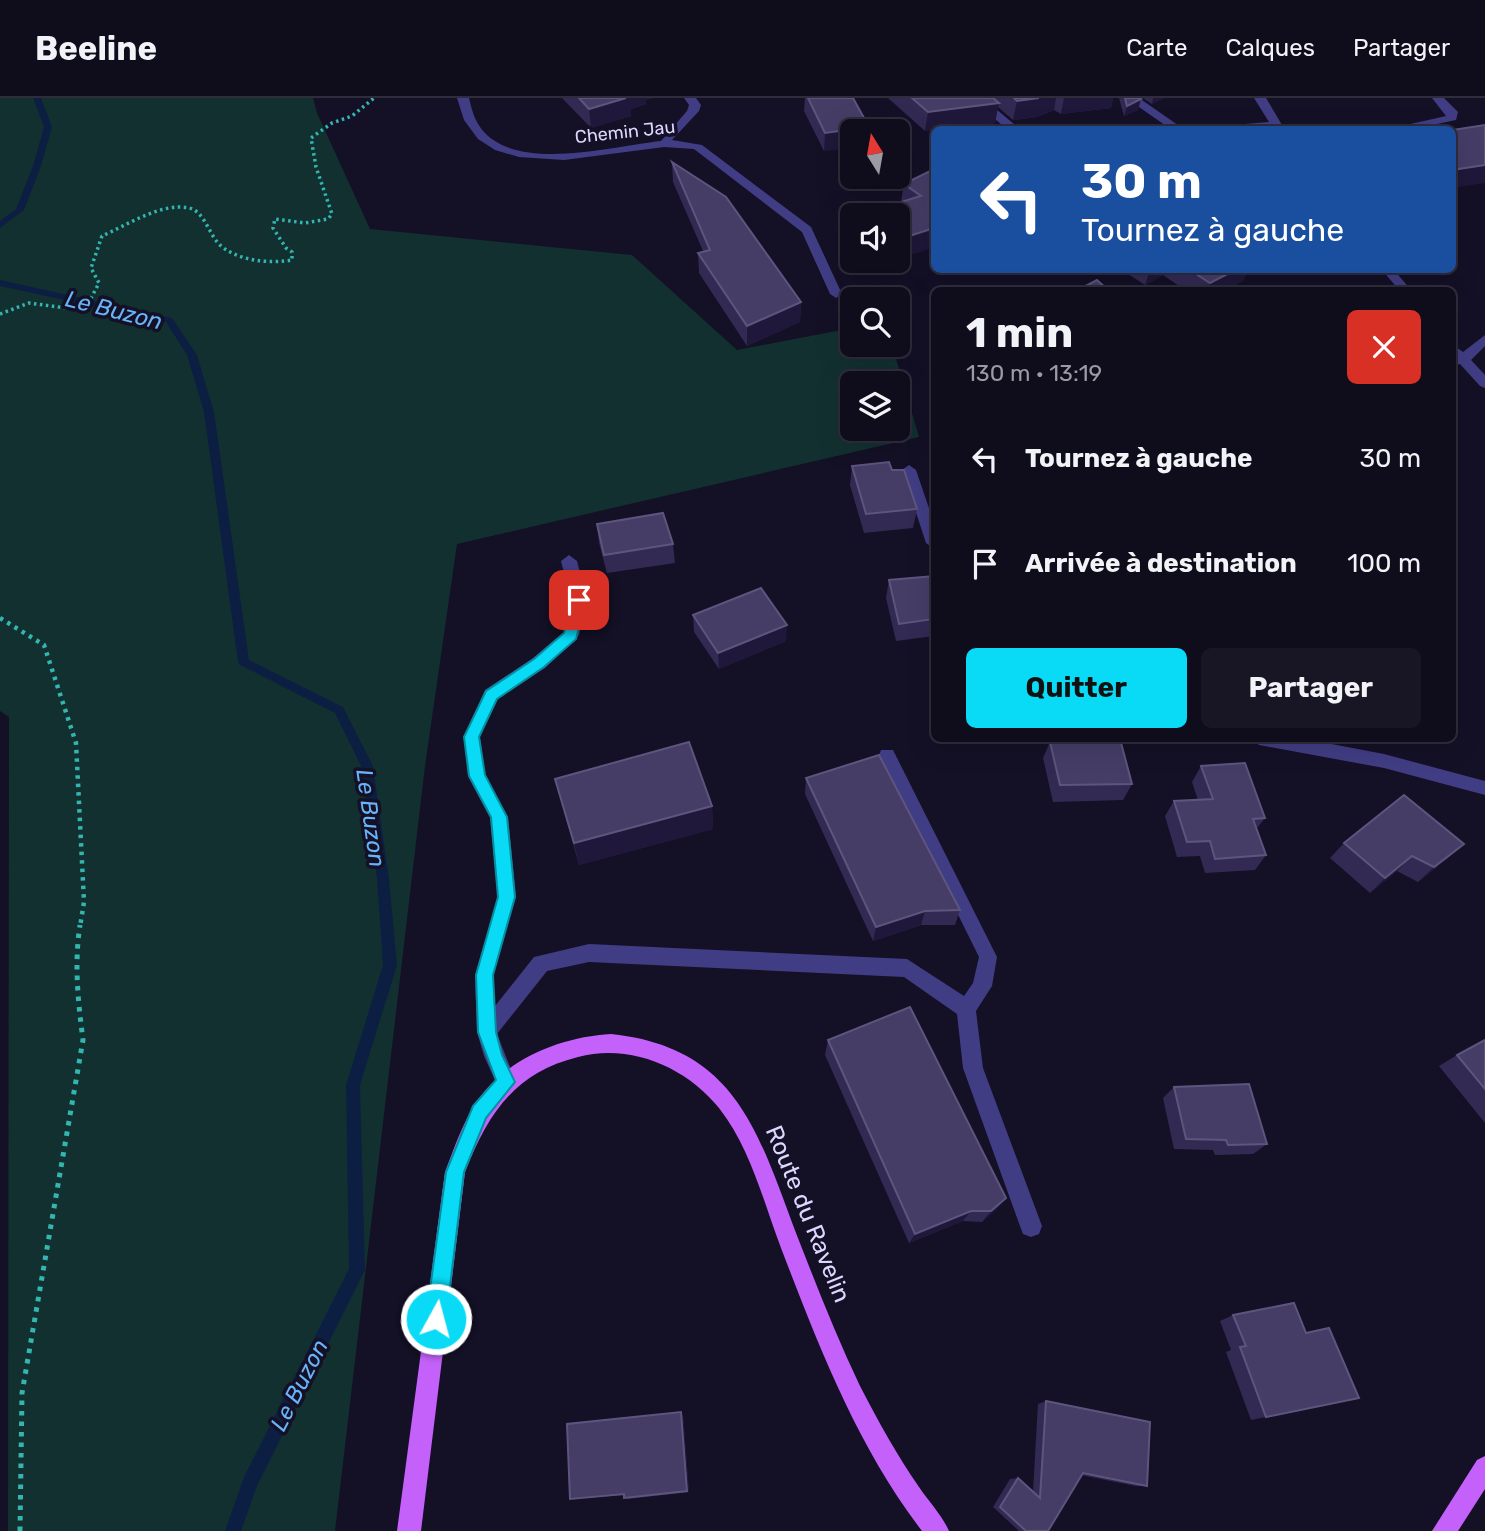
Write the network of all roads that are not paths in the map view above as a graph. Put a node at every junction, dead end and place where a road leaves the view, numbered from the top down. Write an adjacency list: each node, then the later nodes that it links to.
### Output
1 (463, 98): 11 (street, Chemin Jau)
2 (690, 98): 11 (street)
3 (976, 98): 7 (street)
4 (1132, 98): 8 (street)
5 (1260, 98): 9 (street)
6 (1438, 98): 10 (street)
7 (1011, 126)
8 (1174, 126)
9 (1277, 126)
10 (1410, 126)
11 (668, 144): 14 (street, Chemin Jau)
12 (1391, 273): 13 (street)
13 (1402, 287)
14 (836, 294)
15 (1485, 339): 16 (street)
16 (1457, 360): 17 (street)
17 (1485, 383)
18 (909, 470): 19 (street)
19 (931, 533)
20 (569, 561): 25 (street)
21 (1284, 742): 23 (street)
22 (887, 755): 24 (street)
23 (1485, 788)
24 (965, 1009): 25 (street); 27 (street)
25 (487, 1032): 26 (street)
26 (506, 1082): 29 (main road, Route du Ravelin); 30 (main road, Route du Ravelin)
27 (1031, 1226)
28 (1485, 1468): 31 (main road)
29 (409, 1531)
30 (937, 1531)
31 (1444, 1531)

